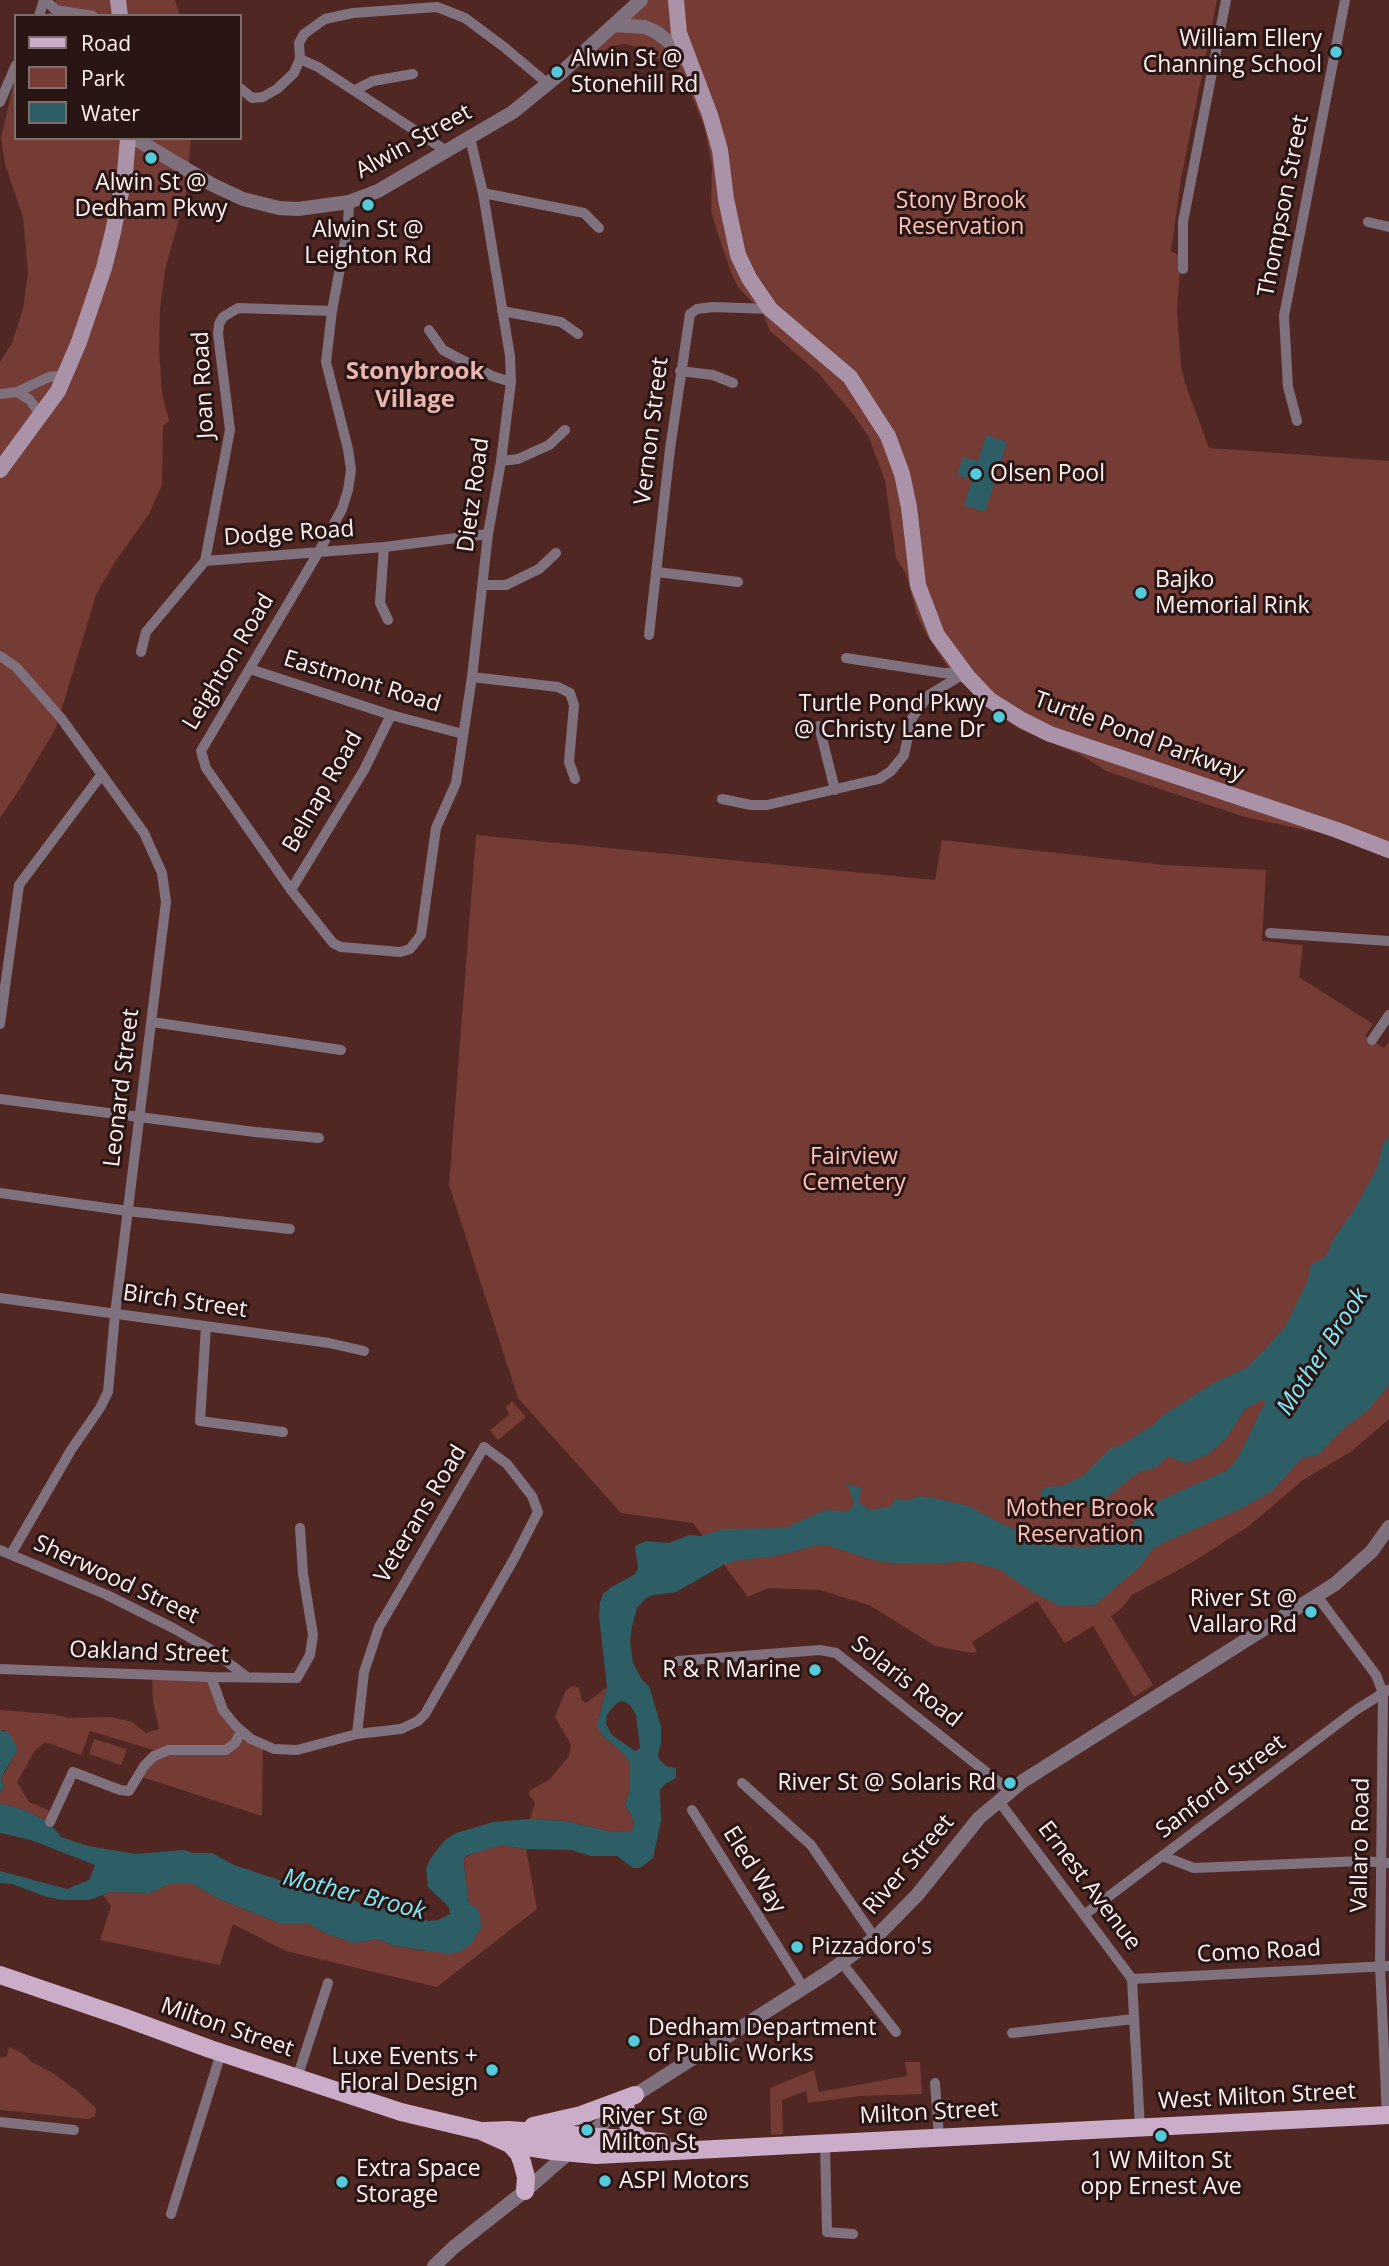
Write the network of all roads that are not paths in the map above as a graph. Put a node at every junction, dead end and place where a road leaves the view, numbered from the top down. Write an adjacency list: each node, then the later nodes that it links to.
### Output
1 (44, 0): 7 (street)
2 (641, 0): 8 (street, Alwin Street)
3 (676, 0): 10 (main road, Turtle Pond Parkway)
4 (1226, 0): 26 (street)
5 (1345, 0): 39 (street, Thompson Street)
6 (436, 4): 9 (street); 13 (street)
7 (81, 14)
8 (614, 25): 10 (street); 13 (street, Alwin Street)
9 (300, 59): 14 (street); 15 (street)
10 (690, 65): 27 (main road, Turtle Pond Parkway)
11 (14, 70): 16 (street)
12 (413, 74): 15 (street)
13 (548, 84): 17 (street, Alwin Street)
14 (242, 90)
15 (355, 90): 20 (street)
16 (0, 102)
17 (470, 138): 20 (street, Alwin Street); 21 (street, Dietz Road)
18 (131, 140): 33 (main road)
19 (134, 140): 22 (street, Alwin Street)
20 (448, 152): 22 (street, Alwin Street)
21 (483, 193): 25 (street); 29 (street, Dietz Road)
22 (349, 202): 28 (street, Leighton Road)
23 (1368, 222): 24 (street)
24 (1389, 227)
25 (599, 228)
26 (1183, 269)
27 (770, 309): 32 (street, Vernon Street); 57 (main road, Turtle Pond Parkway)
28 (332, 311): 45 (street, Leighton Road); 47 (street, Joan Road)
29 (502, 311): 31 (street); 34 (street, Dietz Road)
30 (429, 330): 34 (street)
31 (578, 334)
32 (680, 371): 35 (street); 48 (street, Vernon Street)
33 (65, 375): 36 (street); 38 (main road)
34 (511, 382): 41 (street, Dietz Road)
35 (733, 383)
36 (17, 392): 37 (street); 38 (street)
37 (0, 394)
38 (41, 416): 42 (main road)
39 (1297, 421)
40 (565, 430): 41 (street)
41 (501, 461): 43 (street, Dietz Road)
42 (0, 470)
43 (488, 534): 44 (street, Dodge Road); 50 (street, Dietz Road)
44 (384, 547): 45 (street, Dodge Road); 51 (street)
45 (318, 552): 47 (street, Dodge Road); 56 (street, Leighton Road)
46 (556, 554): 50 (street)
47 (205, 561): 53 (street, Dodge Road)
48 (657, 572): 49 (street); 52 (street, Vernon Street)
49 (738, 582)
50 (483, 585): 58 (street, Dietz Road)
51 (388, 620)
52 (649, 635)
53 (142, 652)
54 (0, 656): 62 (street, Leonard Street)
55 (846, 658): 57 (street)
56 (250, 669): 59 (street, Eastmont Road); 67 (street, Leighton Road)
57 (965, 673): 64 (street); 66 (main road, Turtle Pond Parkway)
58 (472, 677): 61 (street, Dietz Road); 63 (street)
59 (391, 715): 61 (street, Eastmont Road); 67 (street, Belnap Road)
60 (820, 726): 64 (street)
61 (463, 734): 67 (street, Leighton Road)
62 (102, 774): 71 (street, Leonard Street); 72 (street)
63 (575, 779)
64 (835, 790): 65 (street)
65 (722, 799)
66 (1389, 850)
67 (291, 890)
68 (1270, 933): 69 (street)
69 (1389, 942)
70 (1389, 1015): 73 (street)
71 (152, 1022): 74 (street); 76 (street, Leonard Street)
72 (0, 1024)
73 (1373, 1041)
74 (341, 1049)
75 (0, 1099): 76 (street)
76 (139, 1117): 77 (street); 79 (street, Leonard Street)
77 (319, 1138)
78 (0, 1193): 79 (street)
79 (128, 1211): 80 (street); 82 (street, Leonard Street)
80 (290, 1229)
81 (0, 1298): 82 (street, Birch Street)
82 (115, 1314): 83 (street, Birch Street); 88 (street, Leonard Street)
83 (205, 1326): 84 (street, Birch Street); 85 (street)
84 (365, 1352)
85 (283, 1433)
86 (1389, 1527): 89 (street, River Street)
87 (299, 1528): 93 (street, Oakland Street)
88 (6, 1552): 93 (street, Sherwood Street)
89 (1317, 1596): 94 (street, Vallaro Road); 98 (street, River Street)
90 (678, 1661): 98 (street, Solaris Road)
91 (0, 1669): 92 (street, Oakland Street)
92 (211, 1677): 93 (street, Oakland Street); 95 (street, Veterans Road)
93 (247, 1677)
94 (1386, 1691): 101 (street, Sanford Street); 102 (street, Vallaro Road)
95 (241, 1732): 96 (street, Veterans Road); 100 (street)
96 (357, 1734): 96 (street, Veterans Road)
97 (742, 1783): 104 (street)
98 (1004, 1796): 103 (street, Ernest Avenue); 104 (street, River Street)
99 (692, 1811): 110 (street, Eled Way)
100 (50, 1822)
101 (1165, 1857): 102 (street); 103 (street, Sanford Street)
102 (1385, 1863): 106 (street, Vallaro Road)
103 (1084, 1915): 108 (street, Ernest Avenue)
104 (875, 1938): 105 (street, River Street)
105 (842, 1963): 110 (street, River Street); 112 (street)
106 (1384, 1967): 108 (street, Como Road); 118 (street, Vallaro Road)
107 (0, 1975): 114 (main road, Milton Street)
108 (1132, 1979): 111 (street, Ernest Avenue)
109 (328, 1983): 115 (street)
110 (803, 1987): 117 (street, River Street)
111 (1134, 2019): 113 (street); 120 (street, Ernest Avenue)
112 (896, 2032)
113 (1012, 2034)
114 (221, 2053): 115 (main road, Milton Street); 130 (street)
115 (297, 2078): 122 (main road, Milton Street)
116 (935, 2083): 124 (street)
117 (630, 2098): 122 (main road); 123 (street, River Street); 125 (main road)
118 (1388, 2115): 120 (main road, West Milton Street)
119 (0, 2122): 121 (street)
120 (1134, 2128): 124 (main road, Milton Street)
121 (74, 2130)
122 (509, 2137): 123 (main road, Milton Street); 128 (main road, Milton Street); 129 (main road)
123 (586, 2137): 125 (main road, Milton Street); 128 (street, River Street)
124 (939, 2137): 126 (main road, Milton Street)
125 (640, 2140): 127 (main road, Milton Street)
126 (825, 2143): 127 (main road, Milton Street); 131 (street)
127 (732, 2147): 128 (main road, Milton Street)
128 (569, 2152): 129 (street, River Street)
129 (525, 2191): 132 (street, River Street)
130 (171, 2214)
131 (853, 2234)
132 (434, 2266)

